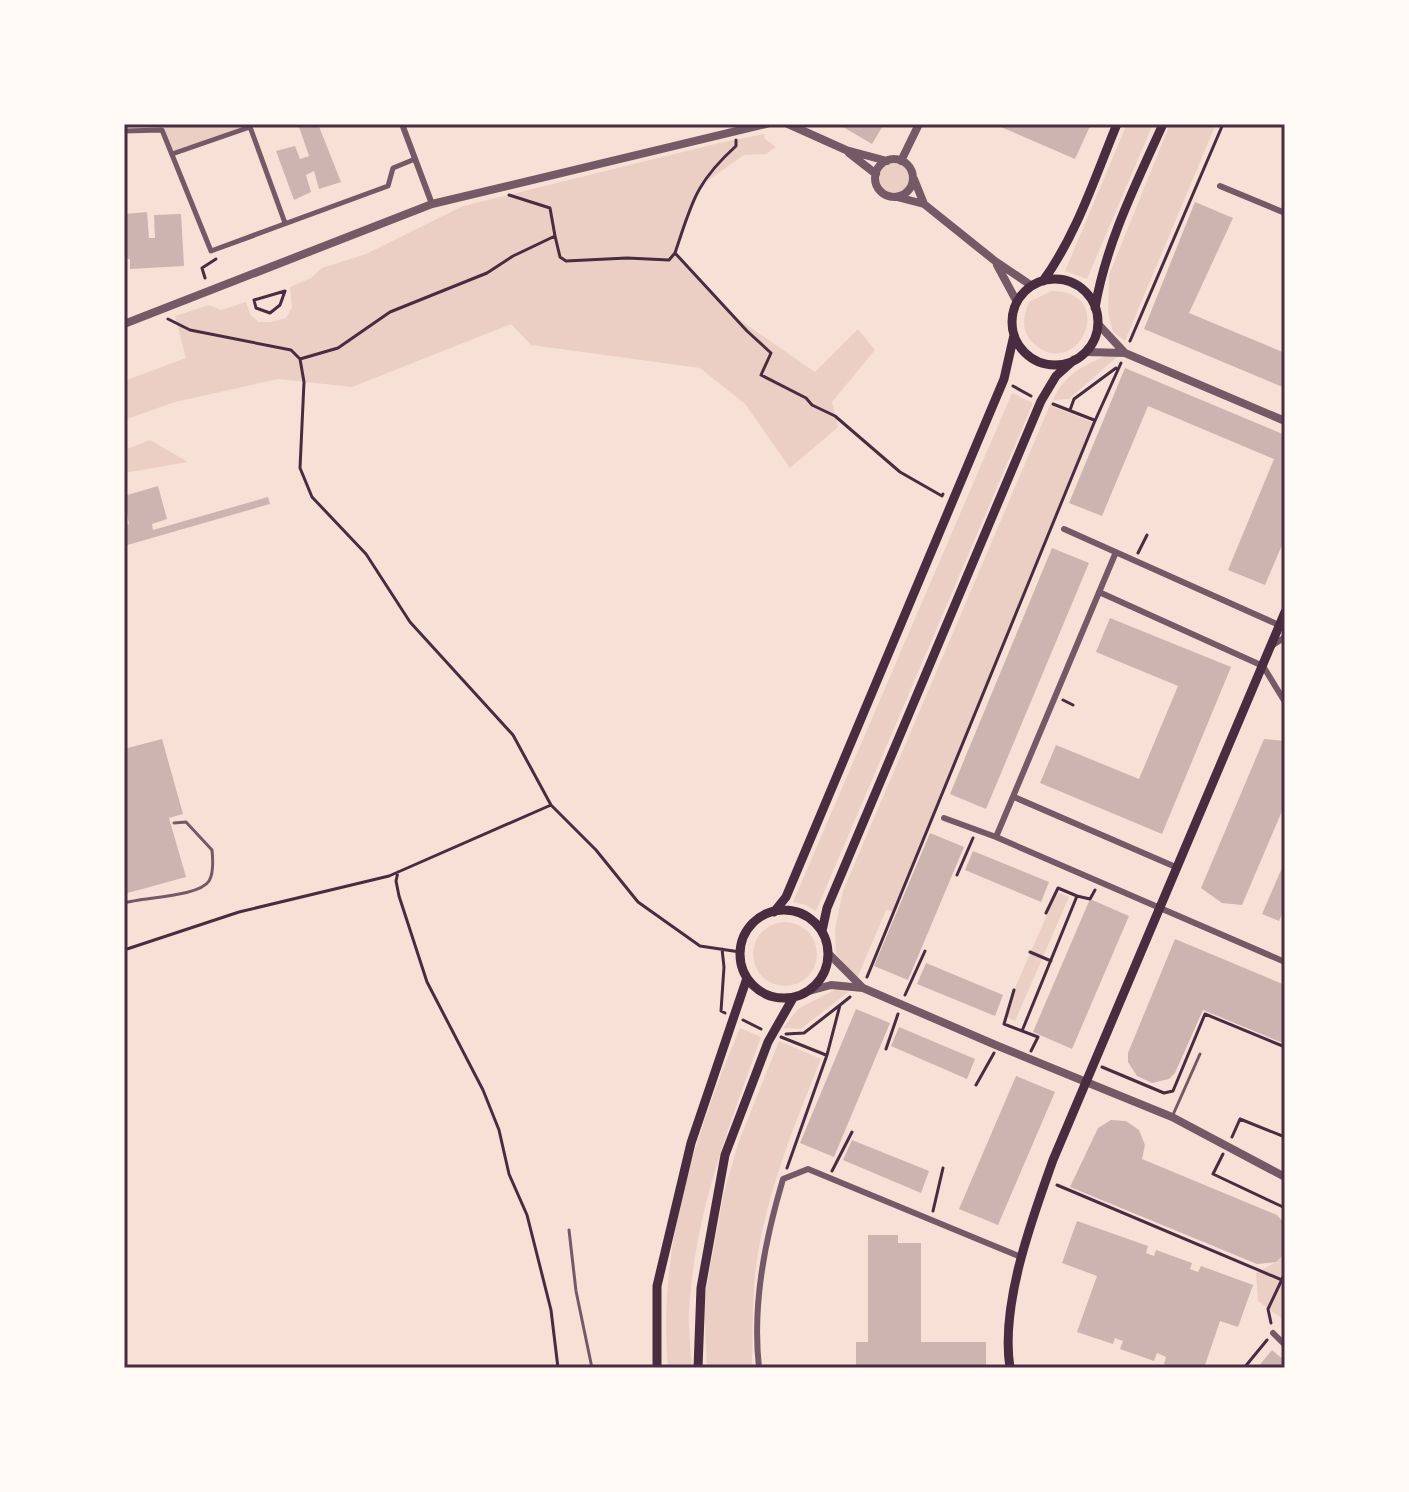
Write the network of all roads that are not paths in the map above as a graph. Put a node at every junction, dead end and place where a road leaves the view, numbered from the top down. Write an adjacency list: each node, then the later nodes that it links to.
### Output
1 (402, 124): 12 (street)
2 (766, 124): 19 (street)
3 (788, 124): 10 (street)
4 (919, 124): 14 (street)
5 (1117, 124): 24 (main road)
6 (1163, 124): 27 (main road)
7 (249, 125): 11 (street); 22 (street)
8 (161, 127): 9 (street); 11 (street)
9 (124, 131)
10 (846, 150): 13 (street); 15 (street)
11 (172, 154): 22 (street)
12 (415, 159): 19 (street); 22 (street)
13 (887, 161): 14 (street); 15 (street)
14 (901, 161): 16 (street)
15 (876, 174): 18 (street)
16 (913, 176): 18 (street); 20 (street)
17 (1220, 186): 21 (street)
18 (897, 197): 20 (street)
19 (432, 204): 28 (street)
20 (924, 204): 23 (street)
21 (1285, 213)
22 (285, 223)
23 (995, 261): 25 (street); 26 (street)
24 (1043, 281): 25 (main road); 27 (main road)
25 (1032, 286): 26 (main road)
26 (1017, 302): 30 (main road)
27 (1095, 308): 29 (main road)
28 (124, 324)
29 (1098, 324): 31 (main road); 32 (street)
30 (1014, 335): 33 (main road); 51 (main road)
31 (1086, 352): 32 (street); 33 (main road)
32 (1125, 353): 34 (street)
33 (1074, 360): 52 (main road)
34 (1285, 421)
35 (1064, 529): 36 (street)
36 (1116, 552): 37 (street); 39 (street)
37 (1099, 592): 42 (street); 44 (street)
38 (1285, 612): 39 (main road)
39 (1279, 625): 41 (main road)
40 (1285, 637): 41 (street)
41 (1270, 647): 42 (main road)
42 (1263, 666): 43 (street); 48 (main road)
43 (1285, 702)
44 (1014, 797): 47 (street); 48 (street)
45 (944, 818): 47 (street)
46 (174, 823): 49 (lane)
47 (996, 837): 50 (street)
48 (1178, 868): 50 (main road)
49 (124, 903)
50 (1161, 909): 54 (street); 60 (main road)
51 (774, 912): 52 (main road); 55 (main road)
52 (822, 931): 53 (main road)
53 (829, 954): 56 (street); 57 (main road)
54 (1285, 962)
55 (747, 978): 58 (main road); 70 (main road)
56 (863, 988): 57 (street); 60 (street)
57 (809, 991): 58 (main road)
58 (793, 998): 71 (main road)
59 (1200, 1054): 61 (lane)
60 (1087, 1081): 61 (street); 66 (main road)
61 (1172, 1117): 62 (street)
62 (1285, 1177)
63 (1285, 1216): 64 (lane)
64 (1283, 1222)
65 (569, 1230): 69 (lane)
66 (1021, 1257): 72 (street); 73 (main road)
67 (1273, 1333): 68 (street)
68 (1285, 1345)
69 (592, 1368)
70 (657, 1368)
71 (698, 1368)
72 (759, 1368)
73 (1010, 1368)

